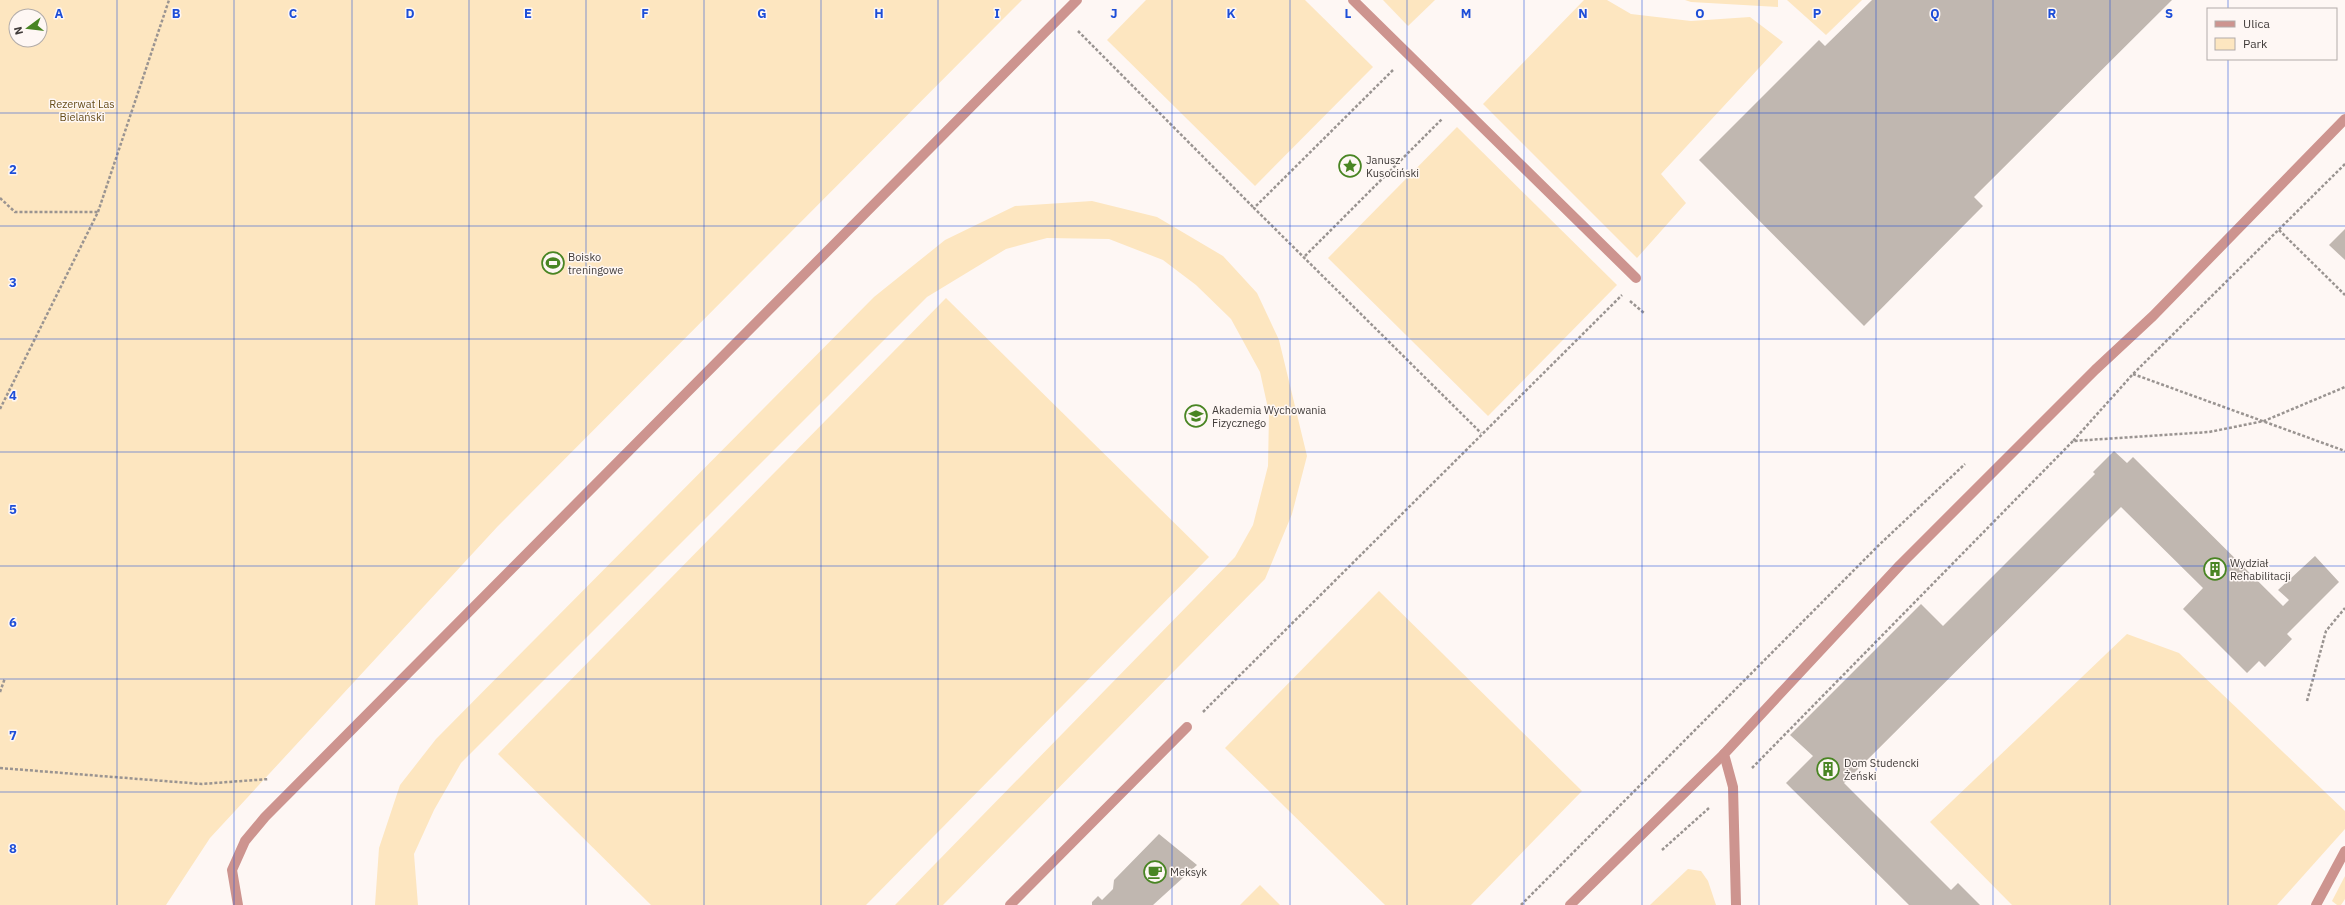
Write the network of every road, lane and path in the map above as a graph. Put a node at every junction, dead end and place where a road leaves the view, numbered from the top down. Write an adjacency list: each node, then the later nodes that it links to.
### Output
1 (169, 0): 11 (path)
2 (1077, 0): 4 (street)
3 (1353, 0): 5 (street)
4 (1062, 15): 10 (path); 32 (street)
5 (1408, 55): 6 (street); 10 (path)
6 (1458, 103): 13 (path); 14 (street)
7 (2345, 118): 30 (street)
8 (2345, 164): 12 (path)
9 (0, 198): 11 (path)
10 (1254, 208): 13 (path)
11 (98, 212): 19 (path)
12 (2279, 230): 15 (path); 17 (path)
13 (1305, 256): 21 (path)
14 (1636, 278)
15 (2345, 295)
16 (1644, 313): 21 (path)
17 (2133, 374): 20 (path); 22 (path)
18 (2345, 387): 20 (path)
19 (0, 409)
20 (2264, 421): 22 (path); 23 (path)
21 (1481, 433): 29 (path)
22 (2073, 441): 33 (path)
23 (2345, 451)
24 (1971, 458): 38 (path)
25 (2345, 608): 28 (path)
26 (5, 678): 27 (path)
27 (0, 692)
28 (2307, 700)
29 (1187, 728): 37 (street)
30 (1724, 754): 33 (street); 39 (street)
31 (0, 768): 32 (path)
32 (304, 777): 36 (street)
33 (1733, 787): 35 (path); 40 (street)
34 (2345, 851): 41 (street)
35 (1658, 854)
36 (238, 905)
37 (1010, 905)
38 (1521, 905)
39 (1570, 905)
40 (1736, 905)
41 (2316, 905)

